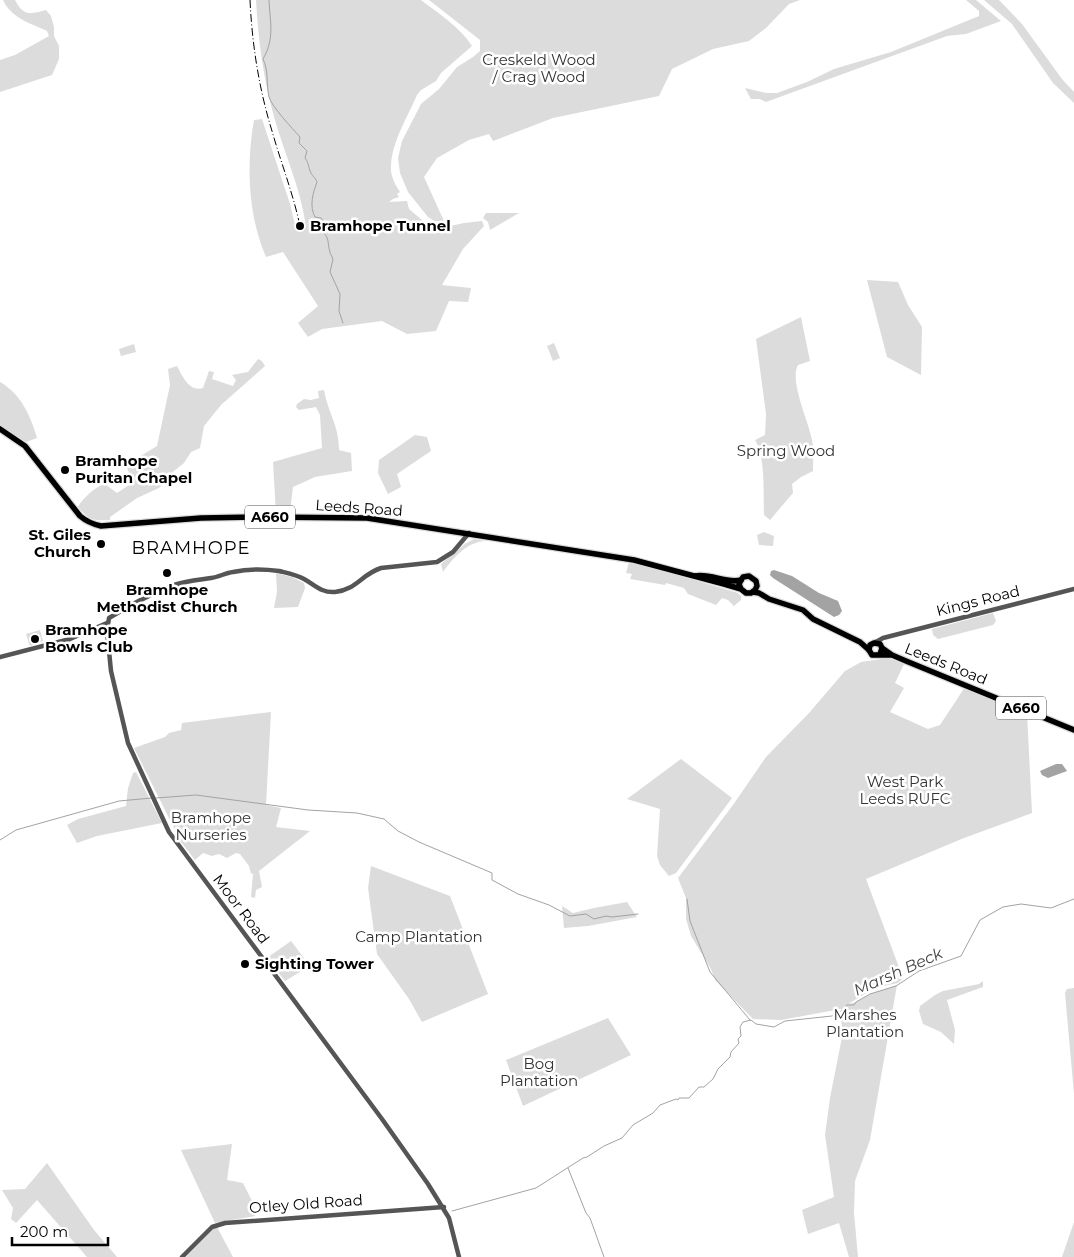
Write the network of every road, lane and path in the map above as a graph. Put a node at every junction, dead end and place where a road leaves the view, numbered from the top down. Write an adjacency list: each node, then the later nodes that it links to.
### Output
1 (0, 429): 2 (highway, Leeds Road / A660)
2 (469, 533): 3 (highway, Leeds Road / A660); 10 (street)
3 (693, 576): 4 (highway, Leeds Road / A660); 6 (highway, Leeds Road / A660)
4 (741, 580): 5 (highway); 6 (highway)
5 (756, 581): 8 (highway); 9 (highway)
6 (741, 589): 8 (highway)
7 (1074, 589): 11 (street, Kings Road)
8 (753, 592): 9 (highway)
9 (774, 600): 12 (highway)
10 (108, 620): 16 (street); 18 (street, Moor Road)
11 (887, 637): 13 (street, Kings Road); 15 (street)
12 (860, 642): 13 (highway); 14 (highway)
13 (873, 643): 14 (highway); 15 (highway)
14 (869, 650): 15 (highway)
15 (882, 650): 17 (highway, Leeds Road / A660)
16 (0, 657)
17 (1074, 730)
18 (444, 1207): 19 (street, Otley Old Road); 20 (street, Moor Road)
19 (182, 1257)
20 (459, 1257)

